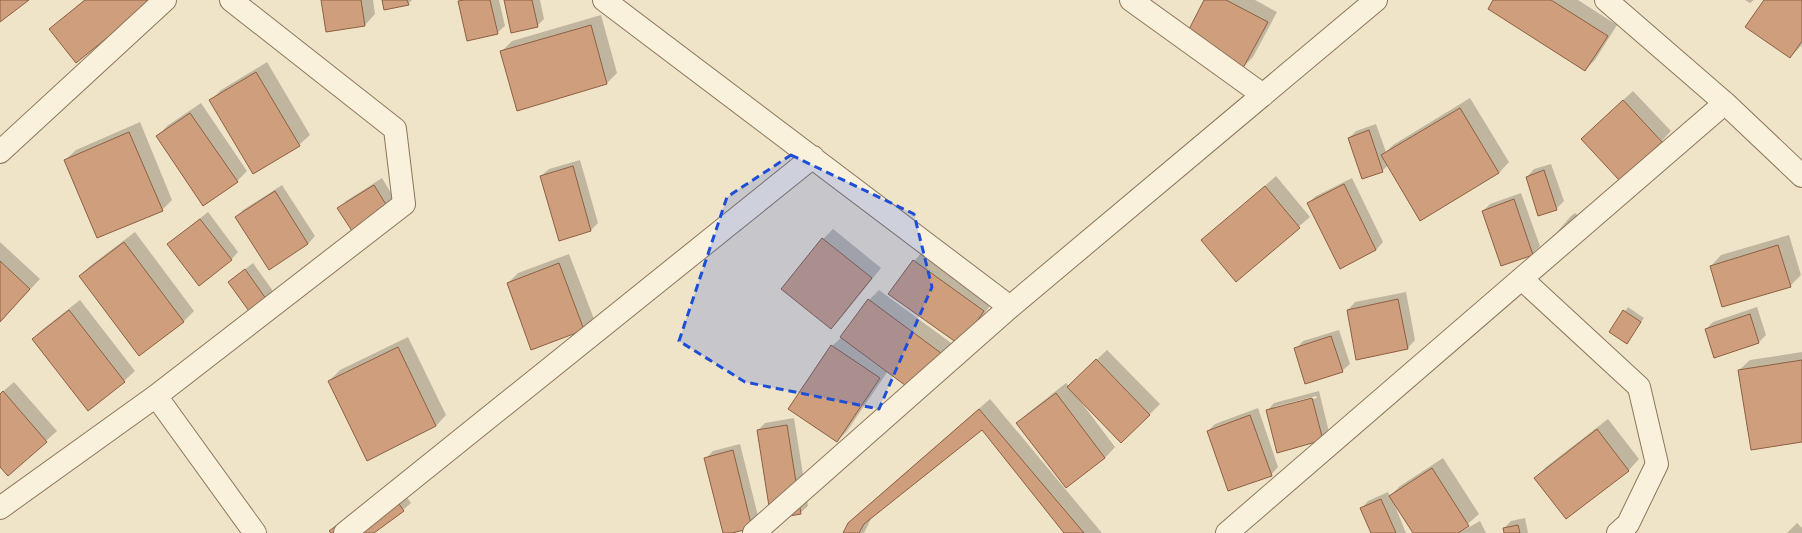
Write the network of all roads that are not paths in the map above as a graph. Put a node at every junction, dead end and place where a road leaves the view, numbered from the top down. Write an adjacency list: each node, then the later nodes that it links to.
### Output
1 (166, 0): 9 (street)
2 (231, 0): 14 (street)
3 (604, 0): 10 (street)
4 (1131, 0): 7 (street)
5 (1376, 0): 7 (street)
6 (1606, 0): 8 (street)
7 (1263, 95): 13 (street)
8 (1726, 103): 11 (street); 12 (street)
9 (0, 152)
10 (813, 157): 13 (street); 18 (street)
11 (1802, 176)
12 (1522, 279): 19 (street); 20 (street)
13 (1010, 307): 16 (street)
14 (156, 396): 15 (street); 17 (street)
15 (0, 508)
16 (764, 530)
17 (255, 533)
18 (345, 533)
19 (1227, 533)
20 (1618, 533)

